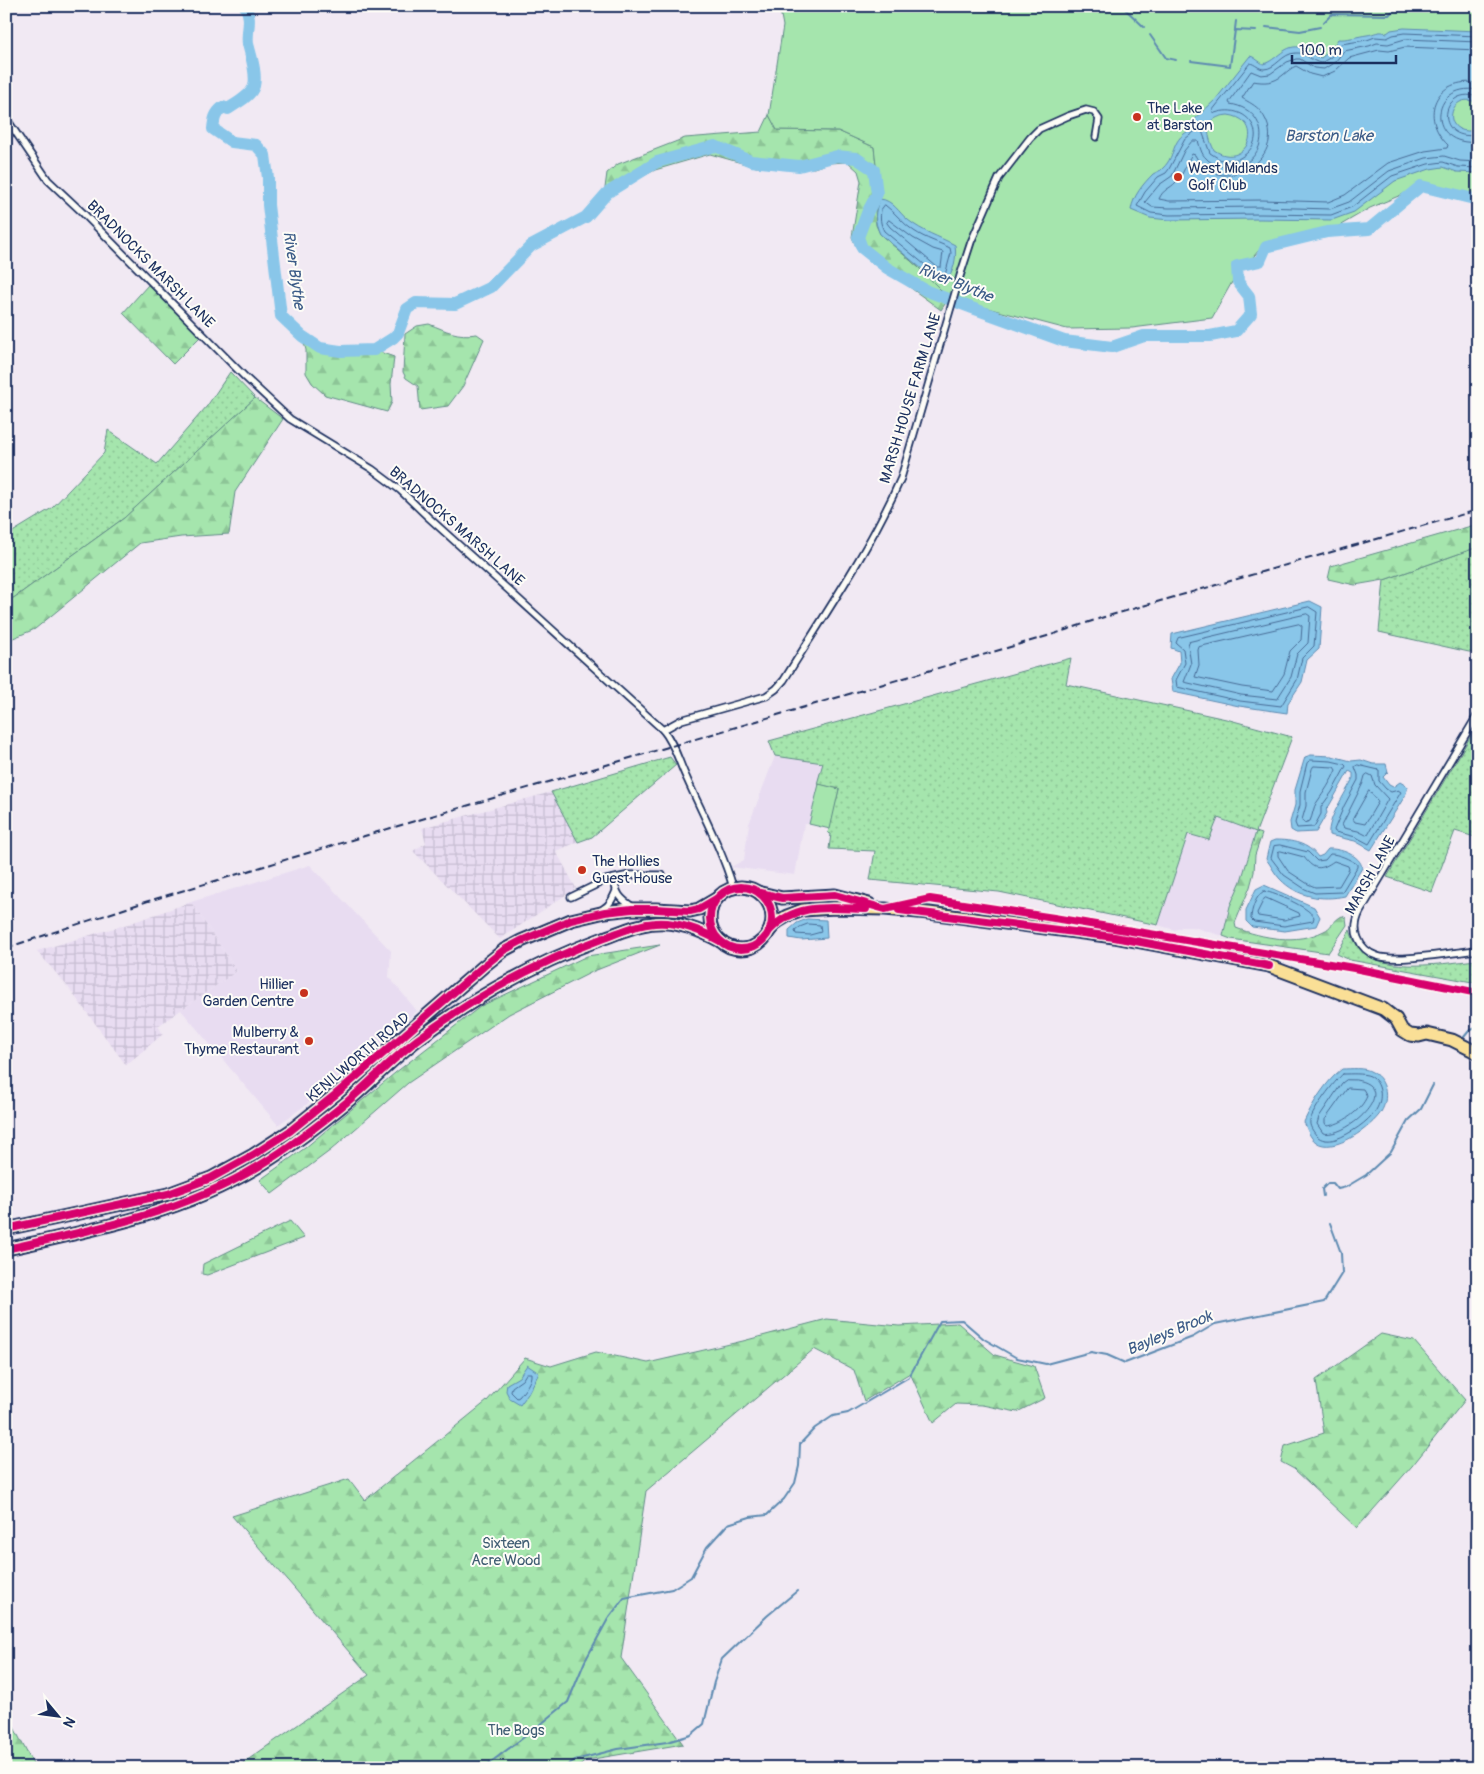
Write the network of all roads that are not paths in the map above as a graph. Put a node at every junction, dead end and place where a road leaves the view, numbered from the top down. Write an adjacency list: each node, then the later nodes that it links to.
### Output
1 (6, 118): 4 (street, BRADNOCKS MARSH LANE)
2 (1096, 137): 4 (street, MARSH HOUSE FARM LANE)
3 (1478, 714): 17 (street, MARSH LANE)
4 (663, 730): 7 (street, BRADNOCKS MARSH LANE)
5 (662, 875): 6 (street)
6 (612, 879): 8 (street); 10 (street)
7 (733, 887): 9 (highway); 11 (highway)
8 (616, 891): 12 (street); 14 (street, KENILWORTH ROAD)
9 (761, 893): 13 (highway); 15 (highway)
10 (571, 897)
11 (716, 899): 12 (highway, KENILWORTH ROAD); 16 (highway)
12 (636, 909): 14 (highway, KENILWORTH ROAD)
13 (885, 909): 15 (highway); 18 (highway)
14 (591, 915): 19 (highway, KENILWORTH ROAD)
15 (770, 930): 16 (highway)
16 (720, 941): 20 (highway, KENILWORTH ROAD)
17 (1478, 950)
18 (1478, 1053)
19 (6, 1229)
20 (6, 1249)

